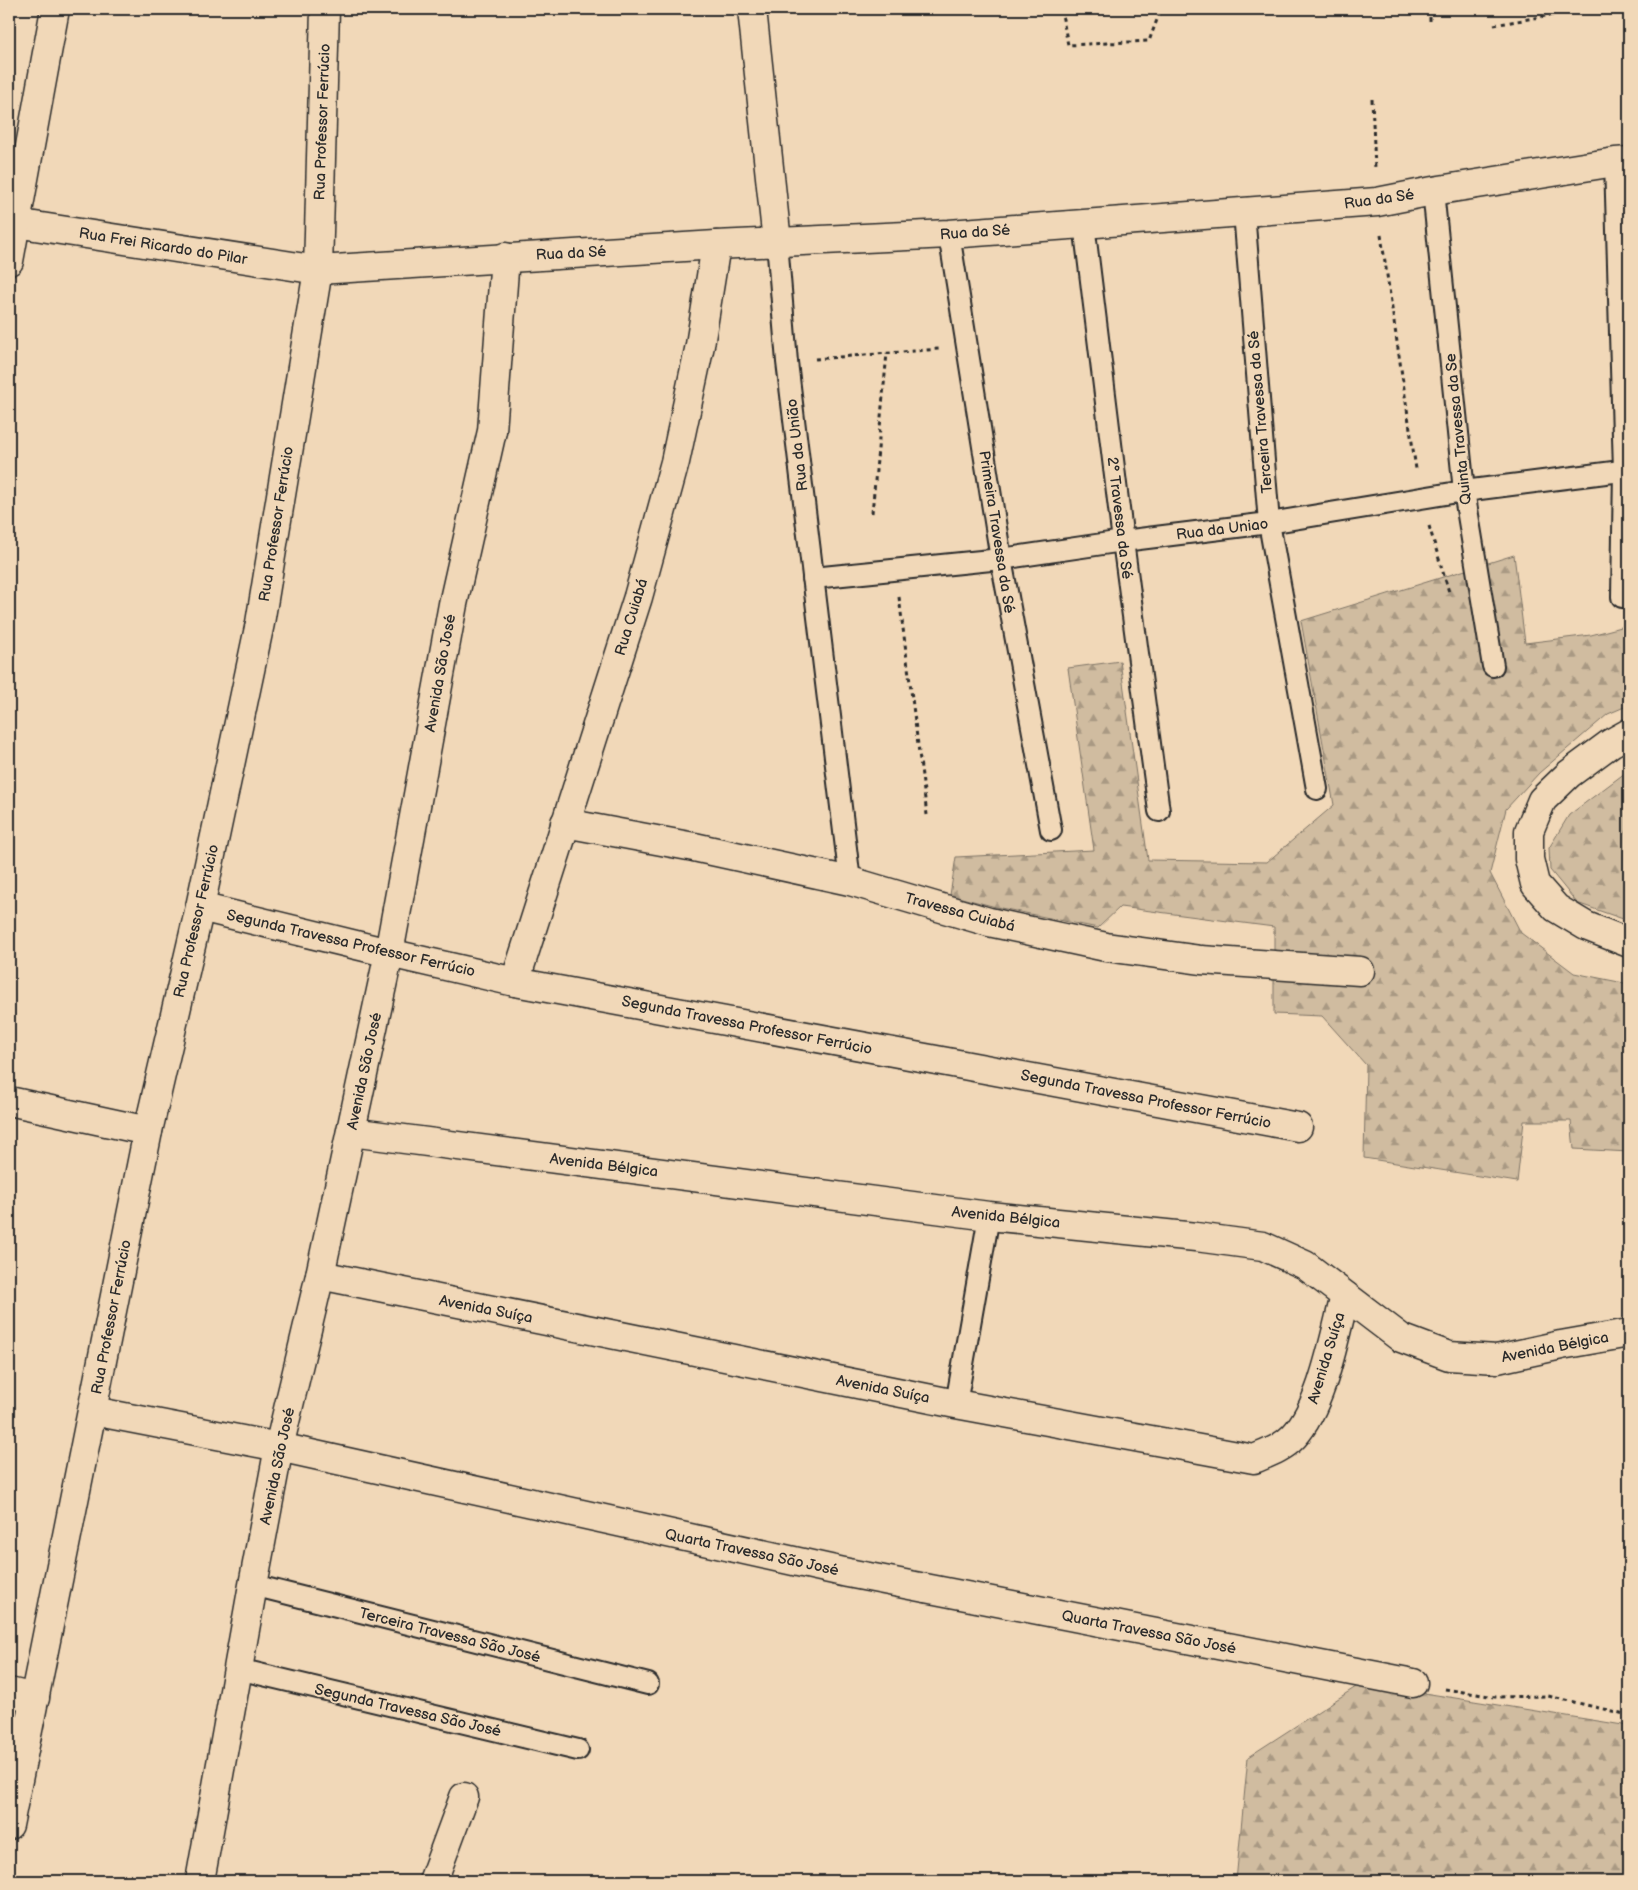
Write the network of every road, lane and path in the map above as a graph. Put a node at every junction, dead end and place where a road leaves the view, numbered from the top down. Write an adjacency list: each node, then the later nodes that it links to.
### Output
1 (55, 9): 15 (street)
2 (325, 9): 22 (street, Rua Professor Ferrúcio)
3 (752, 9): 18 (street, Rua da União)
4 (1061, 9): 5 (path)
5 (1161, 9)
6 (1430, 9): 8 (path)
7 (1586, 9): 9 (path)
8 (1430, 22)
9 (1494, 25)
10 (1372, 99): 13 (path)
11 (1622, 162): 12 (street, Rua da Sé); 26 (lane)
12 (1433, 191): 13 (street, Rua da Sé); 27 (lane, Quinta Travessa da Se)
13 (1377, 202): 14 (street, Rua da Sé); 28 (path)
14 (1244, 212): 16 (street, Rua da Sé); 30 (lane, Terceira Travessa da Sé)
15 (12, 223): 21 (street); 22 (street, Rua Frei Ricardo do Pilar)
16 (1084, 224): 17 (street, Rua da Sé); 31 (lane, 2° Travessa da Sé)
17 (949, 234): 18 (street, Rua da Sé); 23 (lane, Primeira Travessa da Sé)
18 (777, 242): 19 (street, Rua da Sé); 25 (lane, Rua da União)
19 (716, 245): 20 (street, Rua da Sé); 42 (street, Rua Cuiabá)
20 (505, 257): 22 (street, Rua da Sé); 47 (street, Avenida São José)
21 (9, 261)
22 (318, 270): 45 (street, Rua Professor Ferrúcio)
23 (968, 346): 24 (path); 32 (lane, Primeira Travessa da Sé)
24 (886, 353): 25 (path); 29 (path)
25 (787, 362): 34 (lane, Rua da União)
26 (1627, 470): 27 (lane, Rua da Uniao); 35 (lane)
27 (1464, 491): 28 (lane, Rua da Uniao); 37 (lane, Quinta Travessa da Se)
28 (1420, 498): 30 (lane, Rua da Uniao); 36 (path)
29 (872, 513)
30 (1269, 523): 31 (lane, Rua da Uniao); 39 (lane, Terceira Travessa da Sé)
31 (1123, 541): 32 (lane, Rua da Uniao); 40 (lane, 2° Travessa da Sé)
32 (1000, 559): 33 (lane, Rua da Uniao); 43 (lane, Primeira Travessa da Sé)
33 (895, 569): 34 (lane, Rua da Uniao); 41 (path)
34 (812, 578): 44 (lane, Rua da União)
35 (1622, 597)
36 (1452, 601)
37 (1493, 666)
38 (1629, 733): 46 (street)
39 (1318, 789)
40 (1159, 811)
41 (927, 815)
42 (565, 823): 44 (street, Travessa Cuiabá); 49 (street, Rua Cuiabá)
43 (1051, 830)
44 (850, 881): 48 (street, Travessa Cuiabá)
45 (200, 907): 47 (street, Segunda Travessa Professor Ferrúcio); 52 (street, Rua Professor Ferrúcio)
46 (1629, 943)
47 (389, 954): 49 (street, Segunda Travessa Professor Ferrúcio); 53 (street, Avenida São José)
48 (1360, 971)
49 (515, 982): 51 (street, Segunda Travessa Professor Ferrúcio)
50 (9, 1101): 52 (street)
51 (1298, 1128)
52 (148, 1131): 59 (street, Rua Professor Ferrúcio)
53 (351, 1132): 54 (street, Avenida Bélgica); 55 (street, Avenida São José)
54 (989, 1216): 56 (street, Avenida Bélgica); 58 (lane)
55 (320, 1275): 58 (street, Avenida Suíça); 60 (street, Avenida São José)
56 (1345, 1296): 57 (street, Avenida Bélgica); 58 (street, Avenida Suíça)
57 (1629, 1333)
58 (956, 1404)
59 (93, 1411): 60 (street, Quarta Travessa São José); 66 (street, Rua Professor Ferrúcio)
60 (279, 1447): 61 (street, Avenida São José); 63 (street, Quarta Travessa São José)
61 (252, 1585): 62 (street, Avenida São José); 64 (lane, Terceira Travessa São José)
62 (238, 1669): 68 (lane, Segunda Travessa São José); 71 (street, Avenida São José)
63 (1413, 1683): 67 (path)
64 (648, 1684)
65 (9, 1692): 66 (street)
66 (35, 1698): 70 (street, Rua Professor Ferrúcio)
67 (1629, 1715)
68 (578, 1750)
69 (464, 1797): 72 (street)
70 (9, 1825)
71 (200, 1881)
72 (433, 1881)

